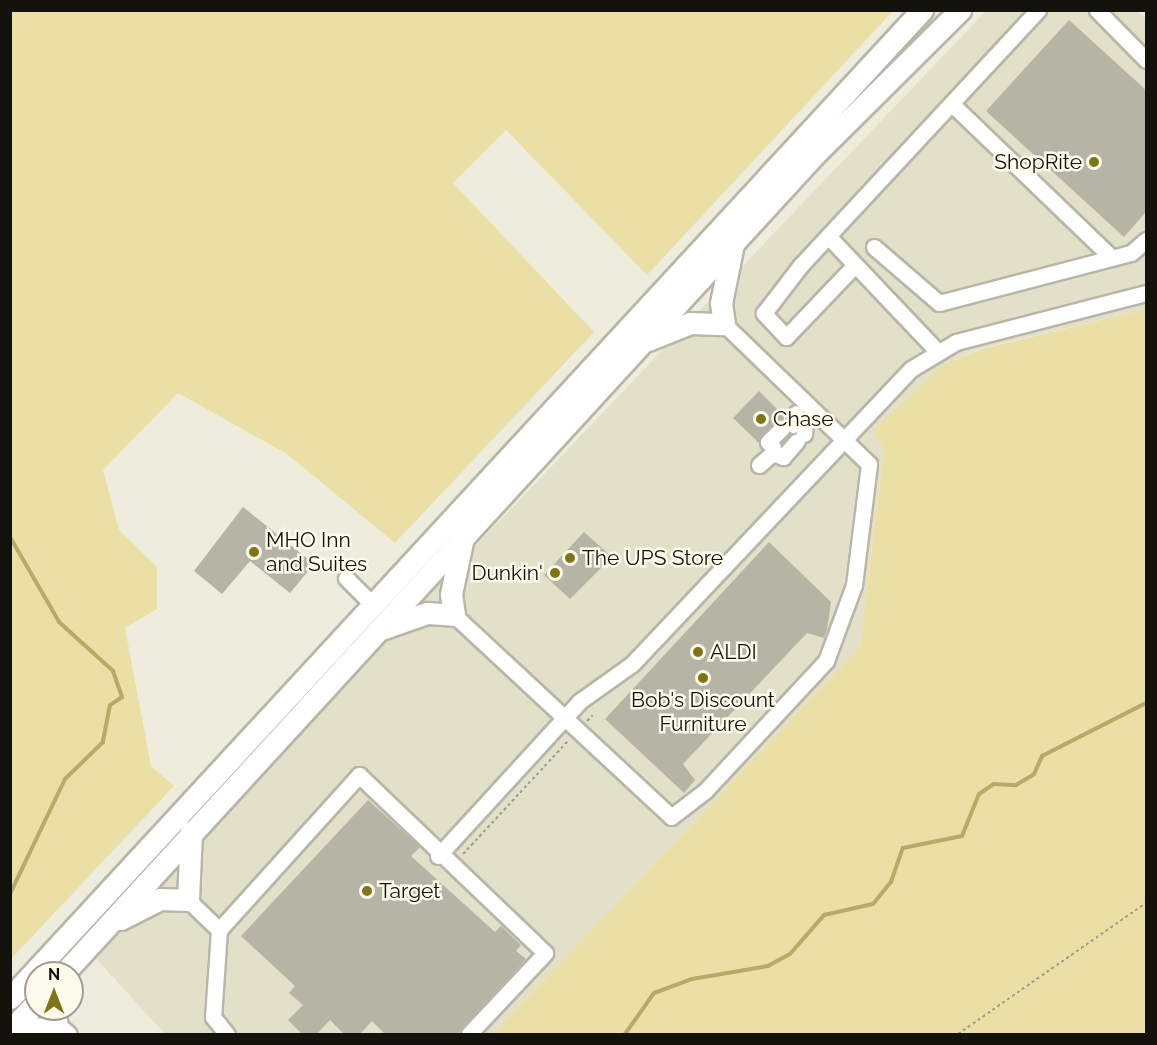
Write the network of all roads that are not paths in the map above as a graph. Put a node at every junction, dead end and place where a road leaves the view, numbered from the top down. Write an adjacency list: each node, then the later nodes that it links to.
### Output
1 (922, 10): 22 (highway)
2 (960, 10): 9 (highway)
3 (1038, 10): 6 (lane)
4 (1097, 10): 5 (lane)
5 (1146, 60)
6 (952, 104): 7 (lane); 11 (lane)
7 (828, 236): 12 (lane); 12 (lane)
8 (1146, 240): 11 (lane)
9 (734, 243): 14 (highway); 15 (highway)
10 (874, 247): 11 (lane)
11 (1112, 258)
12 (854, 267): 16 (lane)
13 (1146, 293): 16 (lane)
14 (724, 324): 15 (highway); 18 (lane)
15 (642, 342): 20 (highway)
16 (937, 351): 18 (lane)
17 (795, 426): 19 (lane)
18 (846, 438): 25 (lane); 25 (lane)
19 (759, 465)
20 (464, 536): 23 (highway); 24 (highway)
21 (346, 578): 22 (lane)
22 (373, 605): 32 (highway)
23 (454, 615): 24 (highway); 25 (lane)
24 (378, 630): 26 (highway)
25 (565, 719): 27 (lane)
26 (191, 832): 28 (highway); 30 (highway)
27 (438, 856): 29 (lane); 37 (lane)
28 (188, 900): 29 (lane); 30 (highway)
29 (219, 930): 36 (lane)
30 (96, 937): 31 (highway)
31 (75, 961)
32 (10, 998)
33 (24, 1016): 34 (highway)
34 (13, 1028): 35 (lane)
35 (65, 1030)
36 (227, 1035)
37 (470, 1035)

